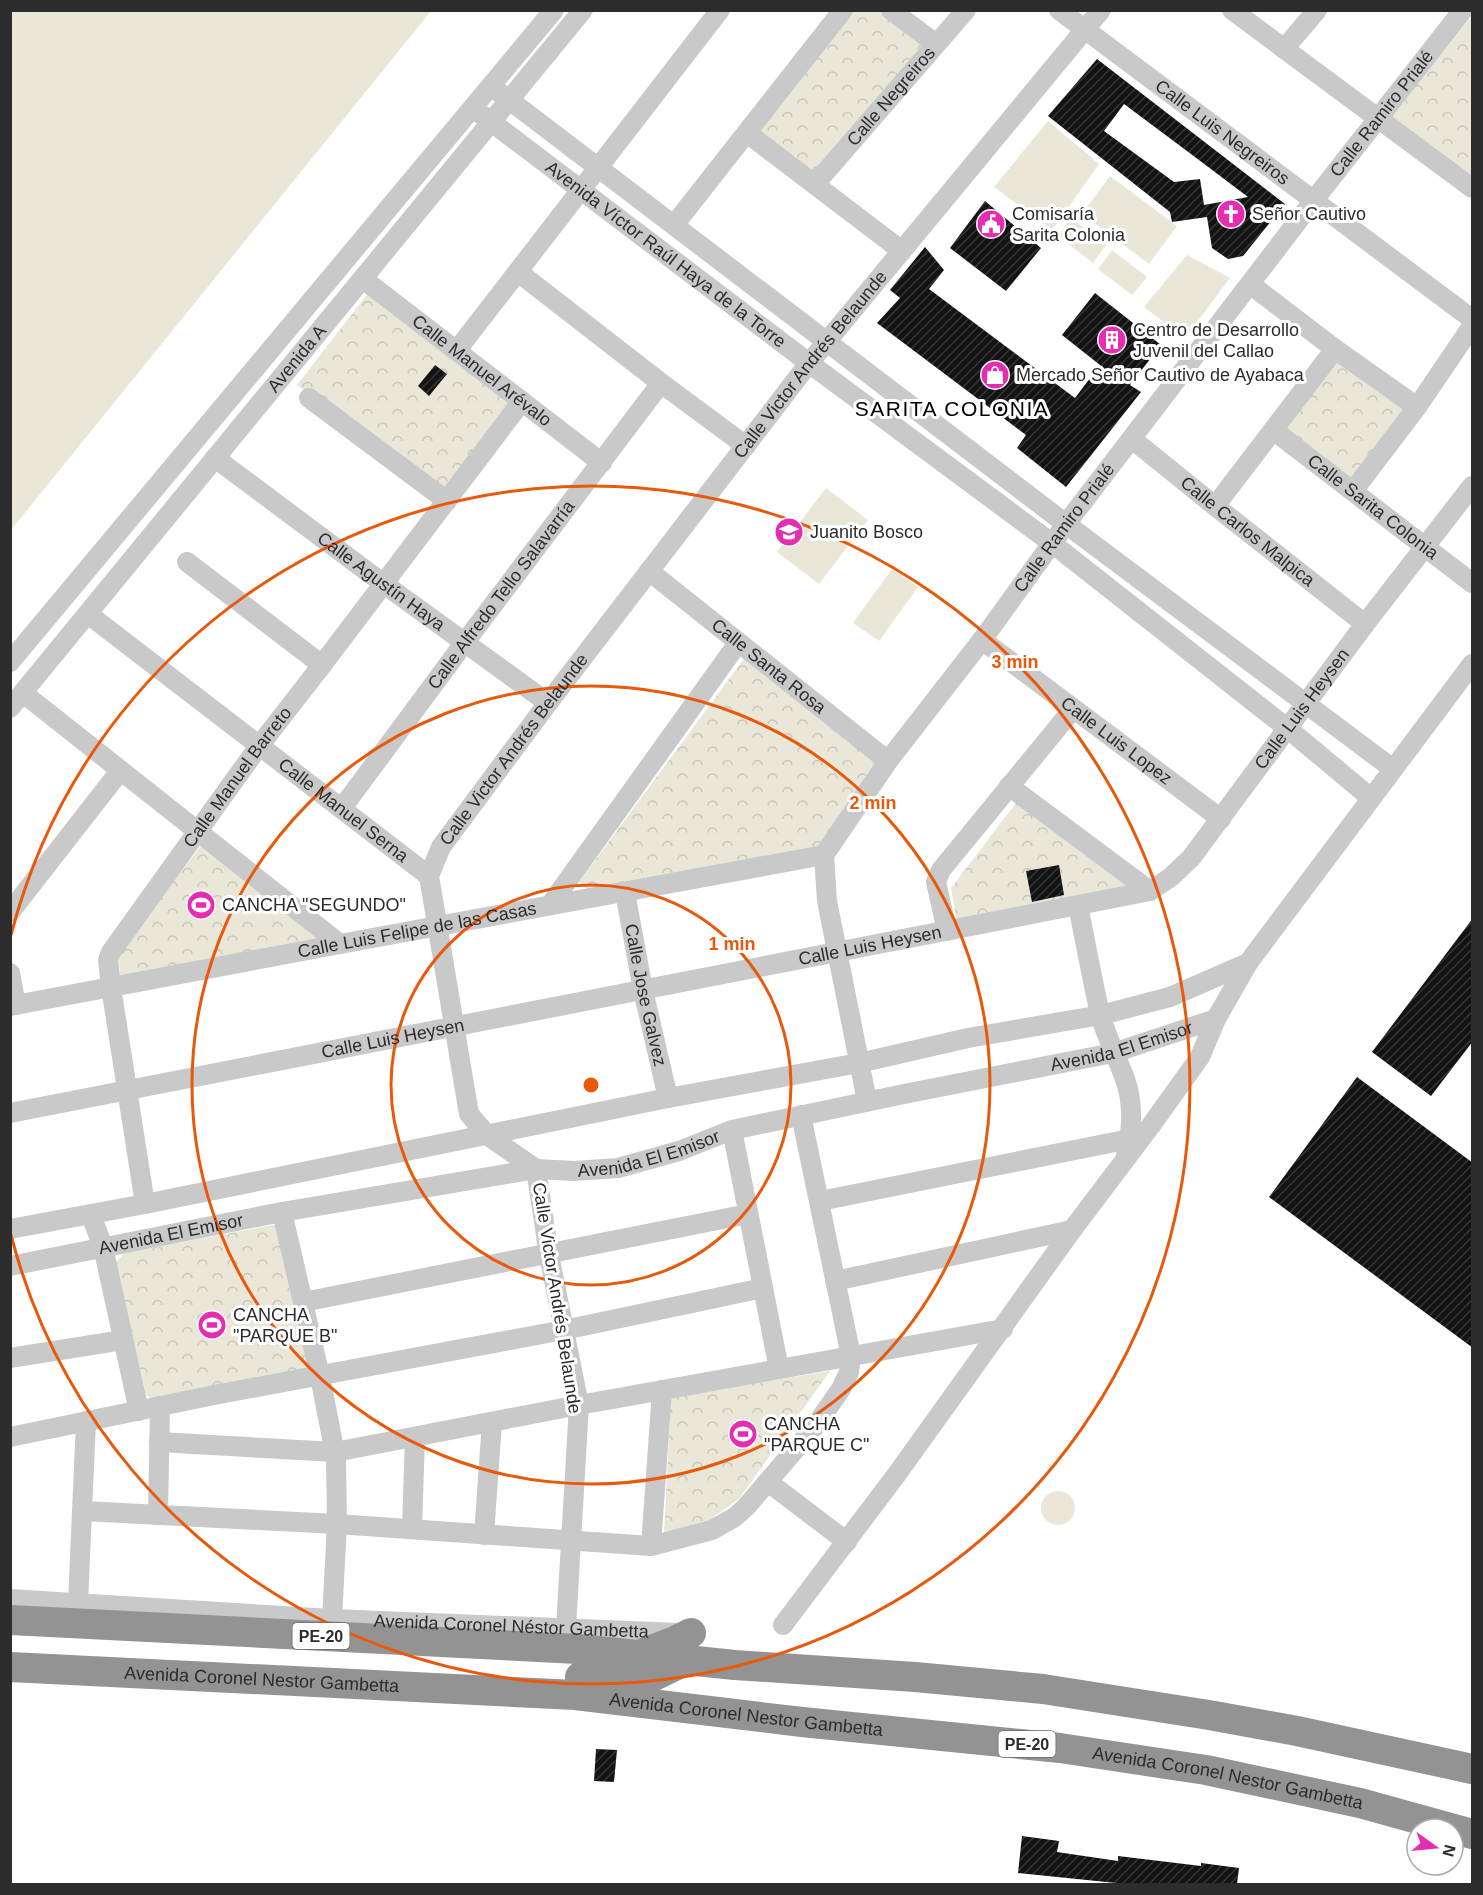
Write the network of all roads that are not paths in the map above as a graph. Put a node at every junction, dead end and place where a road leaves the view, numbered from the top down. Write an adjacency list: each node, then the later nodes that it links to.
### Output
1 (554, 10): 15 (street, Avenida A)
2 (583, 10): 16 (street, Avenida A)
3 (720, 10): 21 (street)
4 (843, 10): 20 (street)
5 (891, 10): 13 (street)
6 (966, 10): 13 (street, Calle Negreiros)
7 (1059, 10): 12 (street, Calle Luis Negreiros)
8 (1101, 10): 12 (street, Calle Victor Andrés Belaunde)
9 (1232, 10): 14 (street)
10 (1317, 10): 14 (street)
11 (1463, 10): 18 (street, Calle Ramiro Prialé)
12 (1084, 30): 25 (street, Calle Luis Negreiros); 27 (street, Calle Victor Andrés Belaunde)
13 (936, 44): 22 (street, Calle Negreiros)
14 (1284, 50): 18 (street)
15 (491, 86): 16 (street, Avenida Víctor Raúl Haya de la Torre); 17 (street, Avenida A)
16 (510, 100): 19 (street, Avenida A); 21 (street, Avenida Víctor Raúl Haya de la Torre)
17 (472, 108): 19 (street, Avenida Víctor Raúl Haya de la Torre); 62 (street, Avenida A)
18 (1378, 119): 23 (street); 25 (street, Calle Ramiro Prialé)
19 (491, 123): 24 (street, Avenida Víctor Raúl Haya de la Torre); 29 (street, Avenida A)
20 (747, 133): 22 (street); 26 (street)
21 (599, 167): 24 (street); 26 (street, Avenida Víctor Raúl Haya de la Torre)
22 (815, 184): 27 (street)
23 (1473, 188)
24 (581, 190): 28 (street); 36 (street, Avenida Víctor Raúl Haya de la Torre)
25 (1314, 200): 30 (street, Calle Ramiro Prialé); 31 (street, Calle Luis Negreiros)
26 (674, 225): 33 (street, Avenida Víctor Raúl Haya de la Torre)
27 (902, 250): 33 (street, Calle Victor Andrés Belaunde)
28 (518, 272): 35 (street); 37 (street)
29 (363, 279): 35 (street, Calle Manuel Arévalo); 44 (street, Avenida A)
30 (1250, 285): 34 (street); 42 (street, Calle Ramiro Prialé)
31 (1473, 319)
32 (1473, 326): 40 (street)
33 (827, 341): 36 (street, Calle Victor Andrés Belaunde); 50 (street, Avenida Víctor Raúl Haya de la Torre)
34 (1335, 349): 40 (street); 41 (street)
35 (457, 350): 39 (street, Calle Manuel Arévalo)
36 (809, 363): 43 (street, Calle Victor Andrés Belaunde); 51 (street, Avenida Víctor Raúl Haya de la Torre)
37 (661, 383): 43 (street); 45 (street, Calle Alfredo Tello Salavarría)
38 (309, 398): 48 (street)
39 (522, 401): 45 (street, Calle Manuel Arévalo); 48 (street, Calle Manuel Barreto)
40 (1417, 407): 47 (street)
41 (1272, 430): 47 (street, Calle Sarita Colonia); 49 (street)
42 (1132, 439): 49 (street, Calle Carlos Malpica); 50 (street, Calle Ramiro Prialé)
43 (746, 446): 54 (street, Calle Victor Andrés Belaunde)
44 (215, 458): 56 (street, Calle Agustín Haya); 57 (street, Avenida A)
45 (602, 463): 60 (street, Calle Alfredo Tello Salavarría)
46 (1473, 486): 52 (street, Calle Luis Heysen)
47 (1353, 491): 52 (street, Calle Sarita Colonia)
48 (447, 501): 56 (street, Calle Manuel Barreto)
49 (1215, 506): 58 (street, Calle Carlos Malpica)
50 (1066, 524): 51 (street, Calle Ramiro Prialé); 67 (street, Avenida Víctor Raúl Haya de la Torre)
51 (1053, 544): 59 (street, Calle Ramiro Prialé); 70 (street, Avenida Víctor Raúl Haya de la Torre)
52 (1425, 546): 55 (street, Calle Sarita Colonia); 58 (street, Calle Luis Heysen)
53 (188, 562): 64 (street)
54 (649, 571): 61 (street, Calle Santa Rosa); 66 (street, Calle Victor Andrés Belaunde)
55 (1473, 583)
56 (384, 584): 60 (street, Calle Agustín Haya); 64 (street, Calle Manuel Barreto)
57 (88, 614): 65 (street, Avenida A); 71 (street, Calle Manuel Serna)
58 (1365, 624): 67 (street, Calle Luis Heysen)
59 (982, 640): 69 (street, Calle Luis Lopez); 72 (street, Calle Ramiro Prialé)
60 (465, 642): 66 (street, Calle Agustín Haya); 77 (street, Calle Alfredo Tello Salavarría)
61 (738, 643): 72 (street, Calle Santa Rosa); 85 (street)
62 (10, 662)
63 (1473, 664): 73 (street, Avenida El Emisor)
64 (322, 666): 71 (street, Calle Manuel Barreto)
65 (23, 693): 68 (street, Avenida A); 74 (street)
66 (548, 703): 81 (street, Calle Victor Andrés Belaunde)
67 (1307, 703): 70 (street, Calle Luis Heysen); 73 (street, Avenida Víctor Raúl Haya de la Torre)
68 (10, 708)
69 (1073, 709): 75 (street); 78 (street, Calle Luis Lopez)
70 (1287, 728): 76 (street, Avenida Víctor Raúl Haya de la Torre); 78 (street, Calle Luis Heysen)
71 (259, 746): 77 (street, Calle Manuel Serna); 79 (street, Calle Manuel Barreto)
72 (888, 761): 80 (street, Calle Ramiro Prialé)
73 (1393, 769): 76 (street, Avenida El Emisor)
74 (120, 771): 79 (street); 86 (street)
75 (1009, 786): 82 (street); 88 (street)
76 (1371, 798): 91 (street, Avenida El Emisor)
77 (342, 808): 81 (street, Calle Manuel Serna)
78 (1221, 819): 82 (street, Calle Luis Heysen)
79 (199, 831): 89 (street); 93 (street, Calle Manuel Barreto)
80 (825, 855): 83 (street, Calle Luis Felipe de las Casas); 90 (street)
81 (429, 876): 87 (street, Calle Victor Andrés Belaunde)
82 (1150, 891): 84 (street, Calle Luis Heysen)
83 (625, 892): 85 (street, Calle Luis Felipe de las Casas); 94 (street, Calle Jose Galvez)
84 (1078, 905): 88 (street, Calle Luis Heysen); 96 (street)
85 (550, 906): 87 (street, Calle Luis Felipe de las Casas)
86 (10, 912)
87 (438, 926): 89 (street, Calle Luis Felipe de las Casas); 98 (street, Calle Victor Andrés Belaunde)
88 (947, 931): 90 (street, Calle Luis Heysen)
89 (340, 944): 93 (street, Calle Luis Felipe de las Casas)
90 (838, 952): 94 (street, Calle Luis Heysen); 100 (street)
91 (1248, 963): 96 (street, Avenida El Emisor); 97 (street, Avenida El Emisor)
92 (10, 973): 95 (street)
93 (111, 987): 95 (street, Calle Luis Felipe de las Casas); 101 (street, Calle Manuel Barreto)
94 (644, 990): 98 (street, Calle Luis Heysen); 102 (street, Calle Jose Galvez)
95 (13, 1006)
96 (1101, 1016): 99 (street); 100 (street, Avenida El Emisor)
97 (1216, 1019): 99 (street, Avenida El Emisor); 109 (street)
98 (456, 1027): 101 (street, Calle Luis Heysen); 107 (street, Calle Victor Andrés Belaunde)
99 (1113, 1053): 103 (street, Avenida El Emisor); 108 (street)
100 (859, 1063): 102 (street, Avenida El Emisor); 103 (street)
101 (128, 1091): 104 (street, Calle Luis Heysen); 112 (street, Calle Manuel Barreto)
102 (668, 1098): 107 (street, Avenida El Emisor)
103 (867, 1101): 105 (street, Avenida El Emisor)
104 (10, 1113)
105 (801, 1115): 106 (street, Avenida El Emisor); 111 (street)
106 (732, 1130): 110 (street, Avenida El Emisor); 114 (street)
107 (487, 1135): 110 (street, Calle Victor Andrés Belaunde); 112 (street, Avenida El Emisor)
108 (1130, 1139): 109 (street); 111 (street)
109 (1124, 1161): 117 (street)
110 (536, 1169): 113 (street, Avenida El Emisor); 119 (street, Calle Victor Andrés Belaunde)
111 (820, 1202): 122 (street)
112 (145, 1204): 115 (street, Avenida El Emisor)
113 (282, 1212): 118 (street, Avenida El Emisor); 125 (street)
114 (748, 1214): 119 (street); 124 (street)
115 (91, 1215): 116 (street, Avenida El Emisor); 118 (street)
116 (10, 1229)
117 (1072, 1230): 122 (street); 126 (street)
118 (103, 1247): 120 (street, Avenida El Emisor); 128 (street)
119 (549, 1255): 125 (street); 127 (street, Calle Victor Andrés Belaunde)
120 (35, 1262): 121 (street, Avenida El Emisor); 123 (street)
121 (10, 1266)
122 (835, 1281): 129 (street)
123 (10, 1282)
124 (763, 1288): 127 (street); 131 (street)
125 (303, 1302): 132 (street)
126 (1003, 1329): 129 (street); 150 (street)
127 (564, 1330): 132 (street); 134 (street, Calle Victor Andrés Belaunde)
128 (123, 1340): 130 (street); 136 (street)
129 (851, 1356): 131 (street); 143 (street)
130 (10, 1358)
131 (779, 1369): 133 (street)
132 (320, 1376): 135 (street); 142 (street)
133 (662, 1390): 134 (street); 151 (street)
134 (579, 1405): 138 (street); 149 (street, Calle Victor Andrés Belaunde)
135 (160, 1406): 136 (street); 141 (street)
136 (139, 1411): 137 (street)
137 (86, 1421): 139 (street); 144 (street)
138 (492, 1422): 140 (street); 148 (street)
139 (10, 1437)
140 (415, 1437): 142 (street); 147 (street)
141 (159, 1442): 142 (street); 145 (street)
142 (335, 1452): 146 (street)
143 (768, 1482): 150 (street); 151 (street)
144 (82, 1511): 145 (street); 153 (street)
145 (158, 1515): 146 (street)
146 (337, 1524): 147 (street); 154 (street)
147 (412, 1529): 148 (street)
148 (484, 1535): 149 (street)
149 (570, 1541): 151 (street); 157 (street, Calle Victor Andrés Belaunde)
150 (847, 1542): 156 (street)
151 (651, 1546)
152 (10, 1599): 153 (street, Avenida Coronel Néstor Gambetta)
153 (78, 1604): 154 (street, Avenida Coronel Néstor Gambetta)
154 (332, 1619): 157 (street, Avenida Coronel Néstor Gambetta)
155 (10, 1620): 159 (highway, PE-20)
156 (783, 1625)
157 (566, 1628): 159 (street, Avenida Coronel Néstor Gambetta)
158 (10, 1646): 159 (highway)
159 (690, 1646): 161 (highway, PE-20)
160 (10, 1667): 162 (highway, Avenida Coronel Nestor Gambetta / PE-20)
161 (1473, 1769)
162 (1473, 1834)

